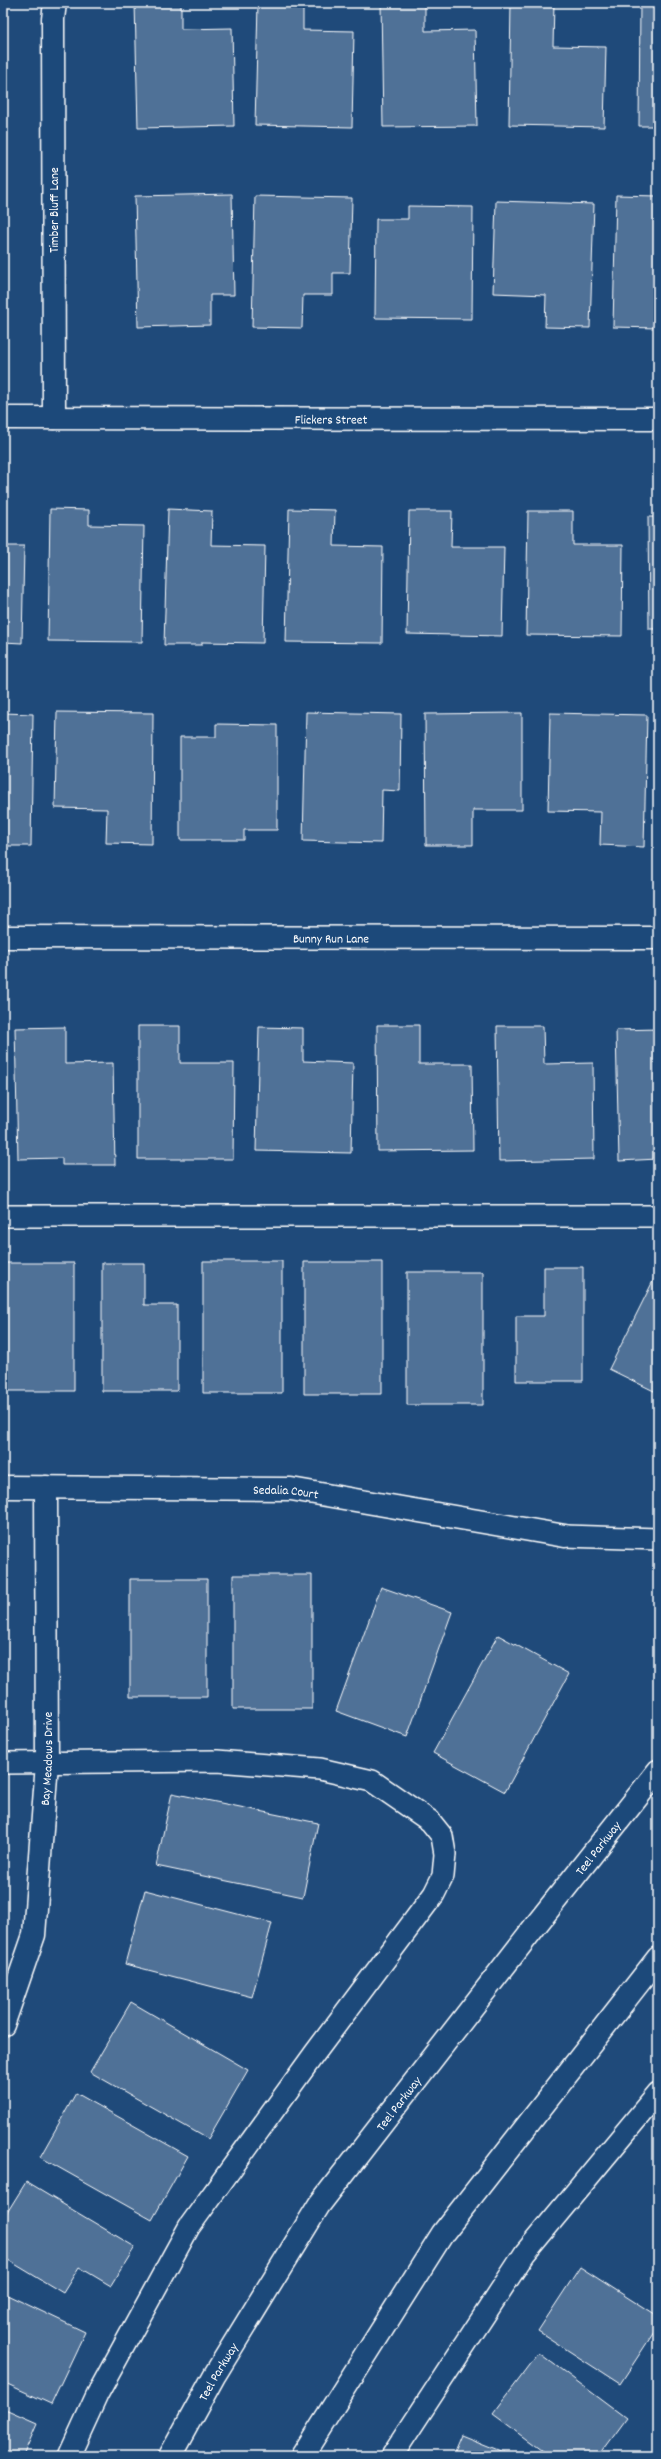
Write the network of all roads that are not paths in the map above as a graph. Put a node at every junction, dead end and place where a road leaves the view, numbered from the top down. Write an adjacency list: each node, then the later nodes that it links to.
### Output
1 (55, 3): 3 (street, Timber Bluff Lane)
2 (3, 418): 3 (street, Flickers Street)
3 (54, 418): 4 (street, Flickers Street)
4 (658, 419)
5 (3, 937): 6 (street, Bunny Run Lane)
6 (658, 938)
7 (3, 1216): 8 (lane)
8 (658, 1216)
9 (3, 1487): 10 (street, Sedalia Court)
10 (46, 1487): 11 (street, Sedalia Court); 14 (street, Bay Meadows Drive)
11 (565, 1536): 12 (lane)
12 (658, 1539)
13 (3, 1763): 14 (lane)
14 (47, 1763): 17 (street, Bay Meadows Drive); 19 (lane)
15 (658, 1771): 20 (street, Teel Parkway)
16 (658, 1958): 21 (street)
17 (3, 2024)
18 (658, 2093): 22 (lane)
19 (68, 2456)
20 (170, 2456)
21 (302, 2456)
22 (392, 2456)

